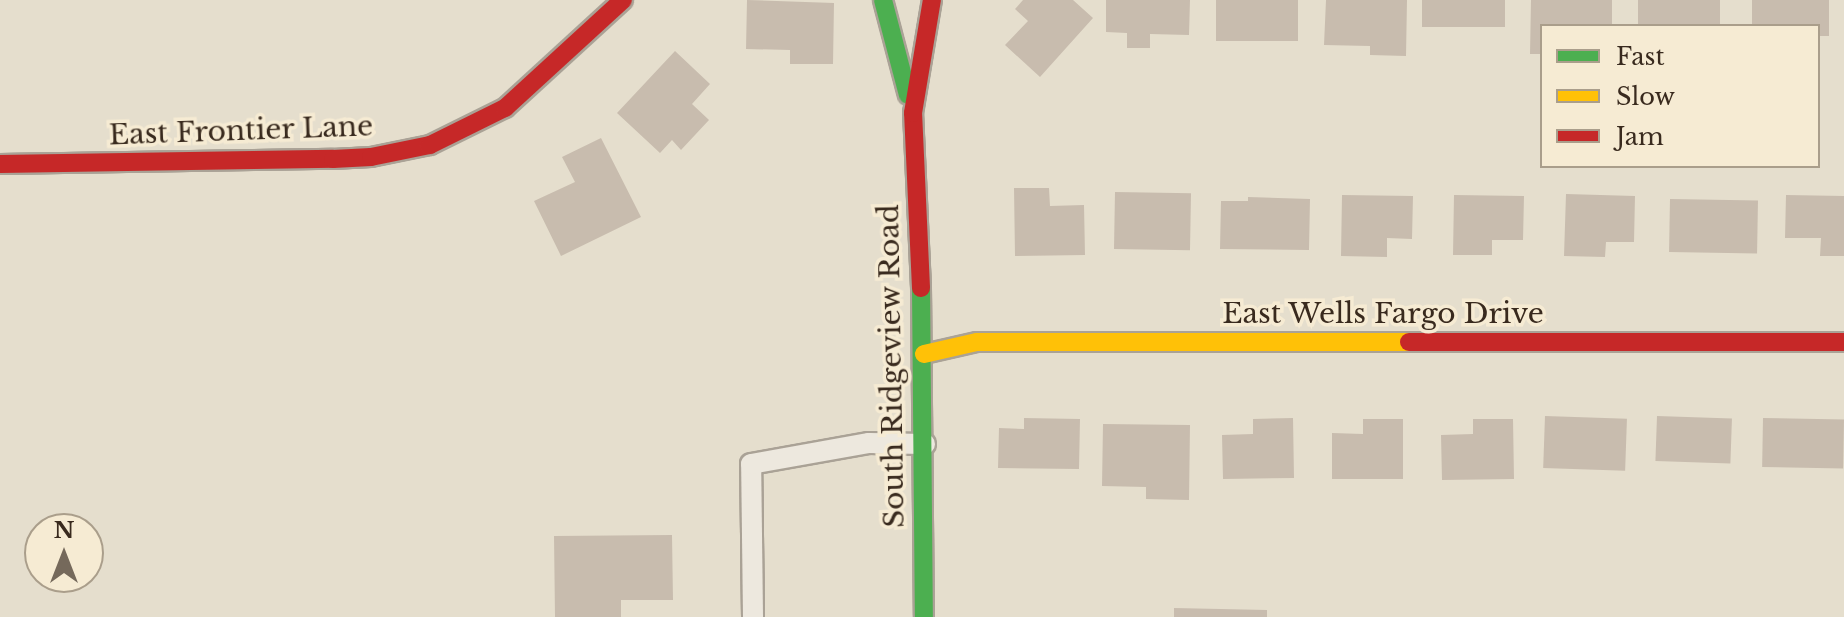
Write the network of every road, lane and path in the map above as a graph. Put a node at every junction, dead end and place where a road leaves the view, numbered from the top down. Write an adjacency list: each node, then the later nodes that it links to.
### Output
1 (623, 0): 5 (street, East Frontier Lane)
2 (883, 0): 4 (street)
3 (932, 0): 4 (street)
4 (913, 113): 7 (street, South Ridgeview Road)
5 (0, 164)
6 (1844, 342): 7 (street, East Wells Fargo Drive)
7 (924, 354): 8 (street, South Ridgeview Road)
8 (925, 444): 9 (lane); 10 (street, South Ridgeview Road)
9 (753, 617)
10 (924, 617)

